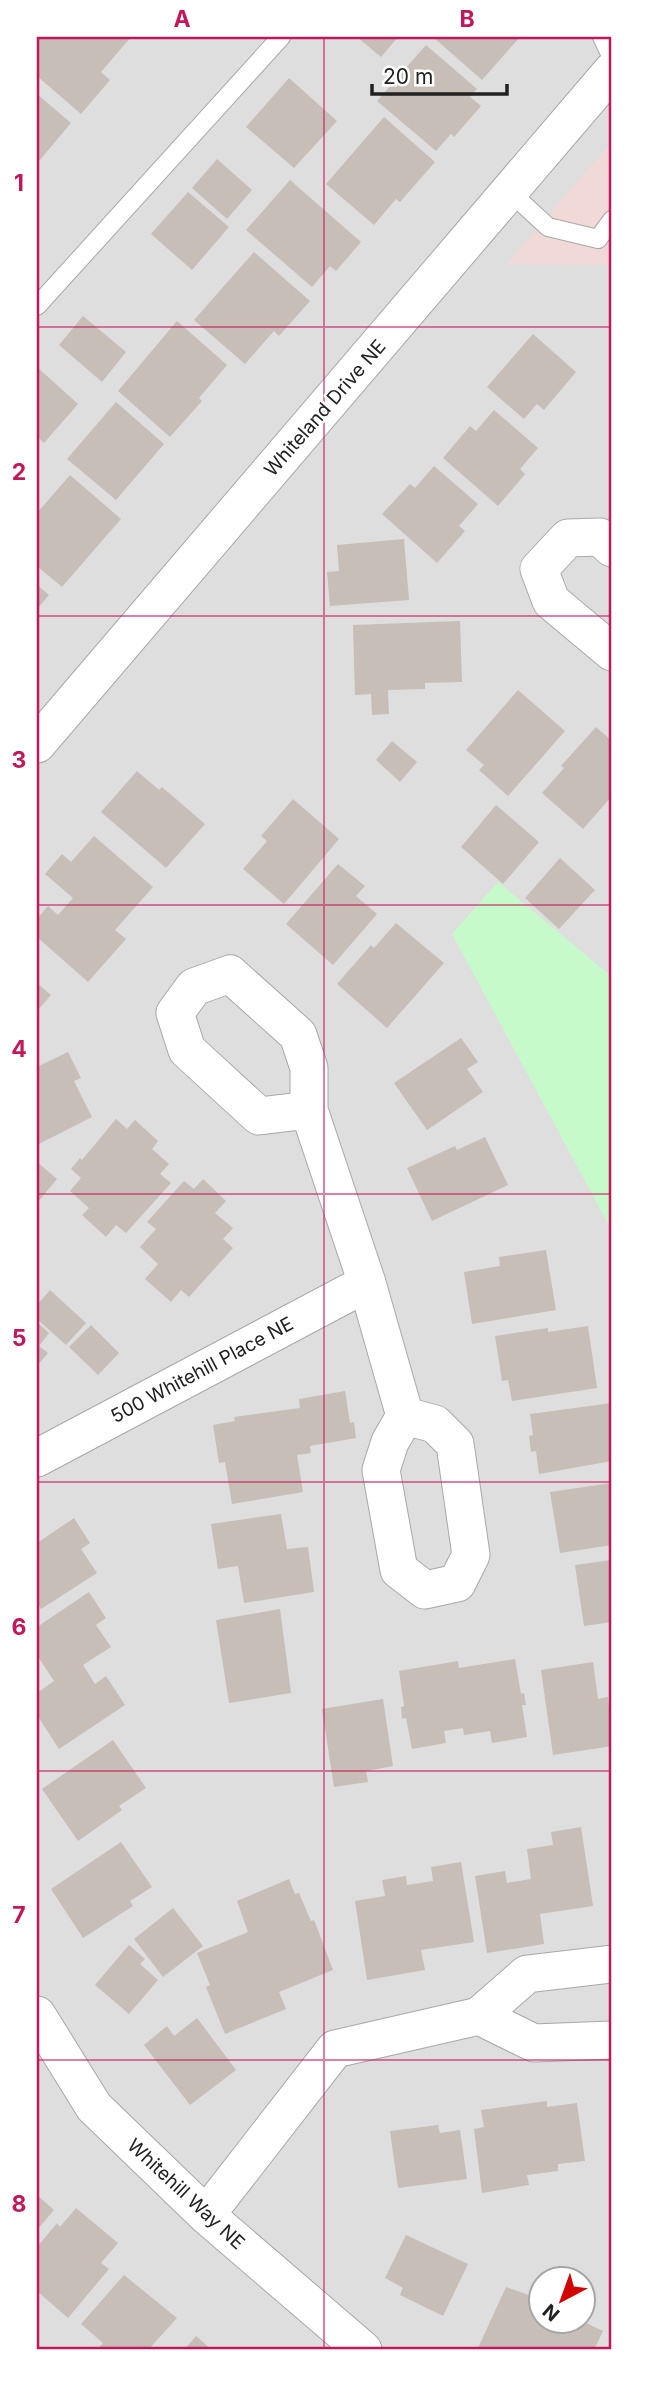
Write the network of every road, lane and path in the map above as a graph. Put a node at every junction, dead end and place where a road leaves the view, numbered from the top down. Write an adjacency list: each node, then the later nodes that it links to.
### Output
1 (281, 37): 7 (lane)
2 (602, 37): 3 (lane)
3 (612, 58)
4 (612, 71): 5 (street, Whiteland Drive NE)
5 (509, 191): 6 (lane); 10 (street, Whiteland Drive NE)
6 (612, 220)
7 (37, 306)
8 (612, 548): 9 (street)
9 (612, 652)
10 (37, 744)
11 (309, 1110): 12 (street)
12 (367, 1283): 13 (street); 14 (street, 500 Whitehill Place NE)
13 (405, 1416)
14 (37, 1458)
15 (612, 1964): 17 (street)
16 (37, 2015): 19 (street, Whitehill Way NE)
17 (479, 2017): 18 (street); 19 (street)
18 (612, 2040)
19 (206, 2215): 20 (street, Whitehill Way NE)
20 (363, 2350)

